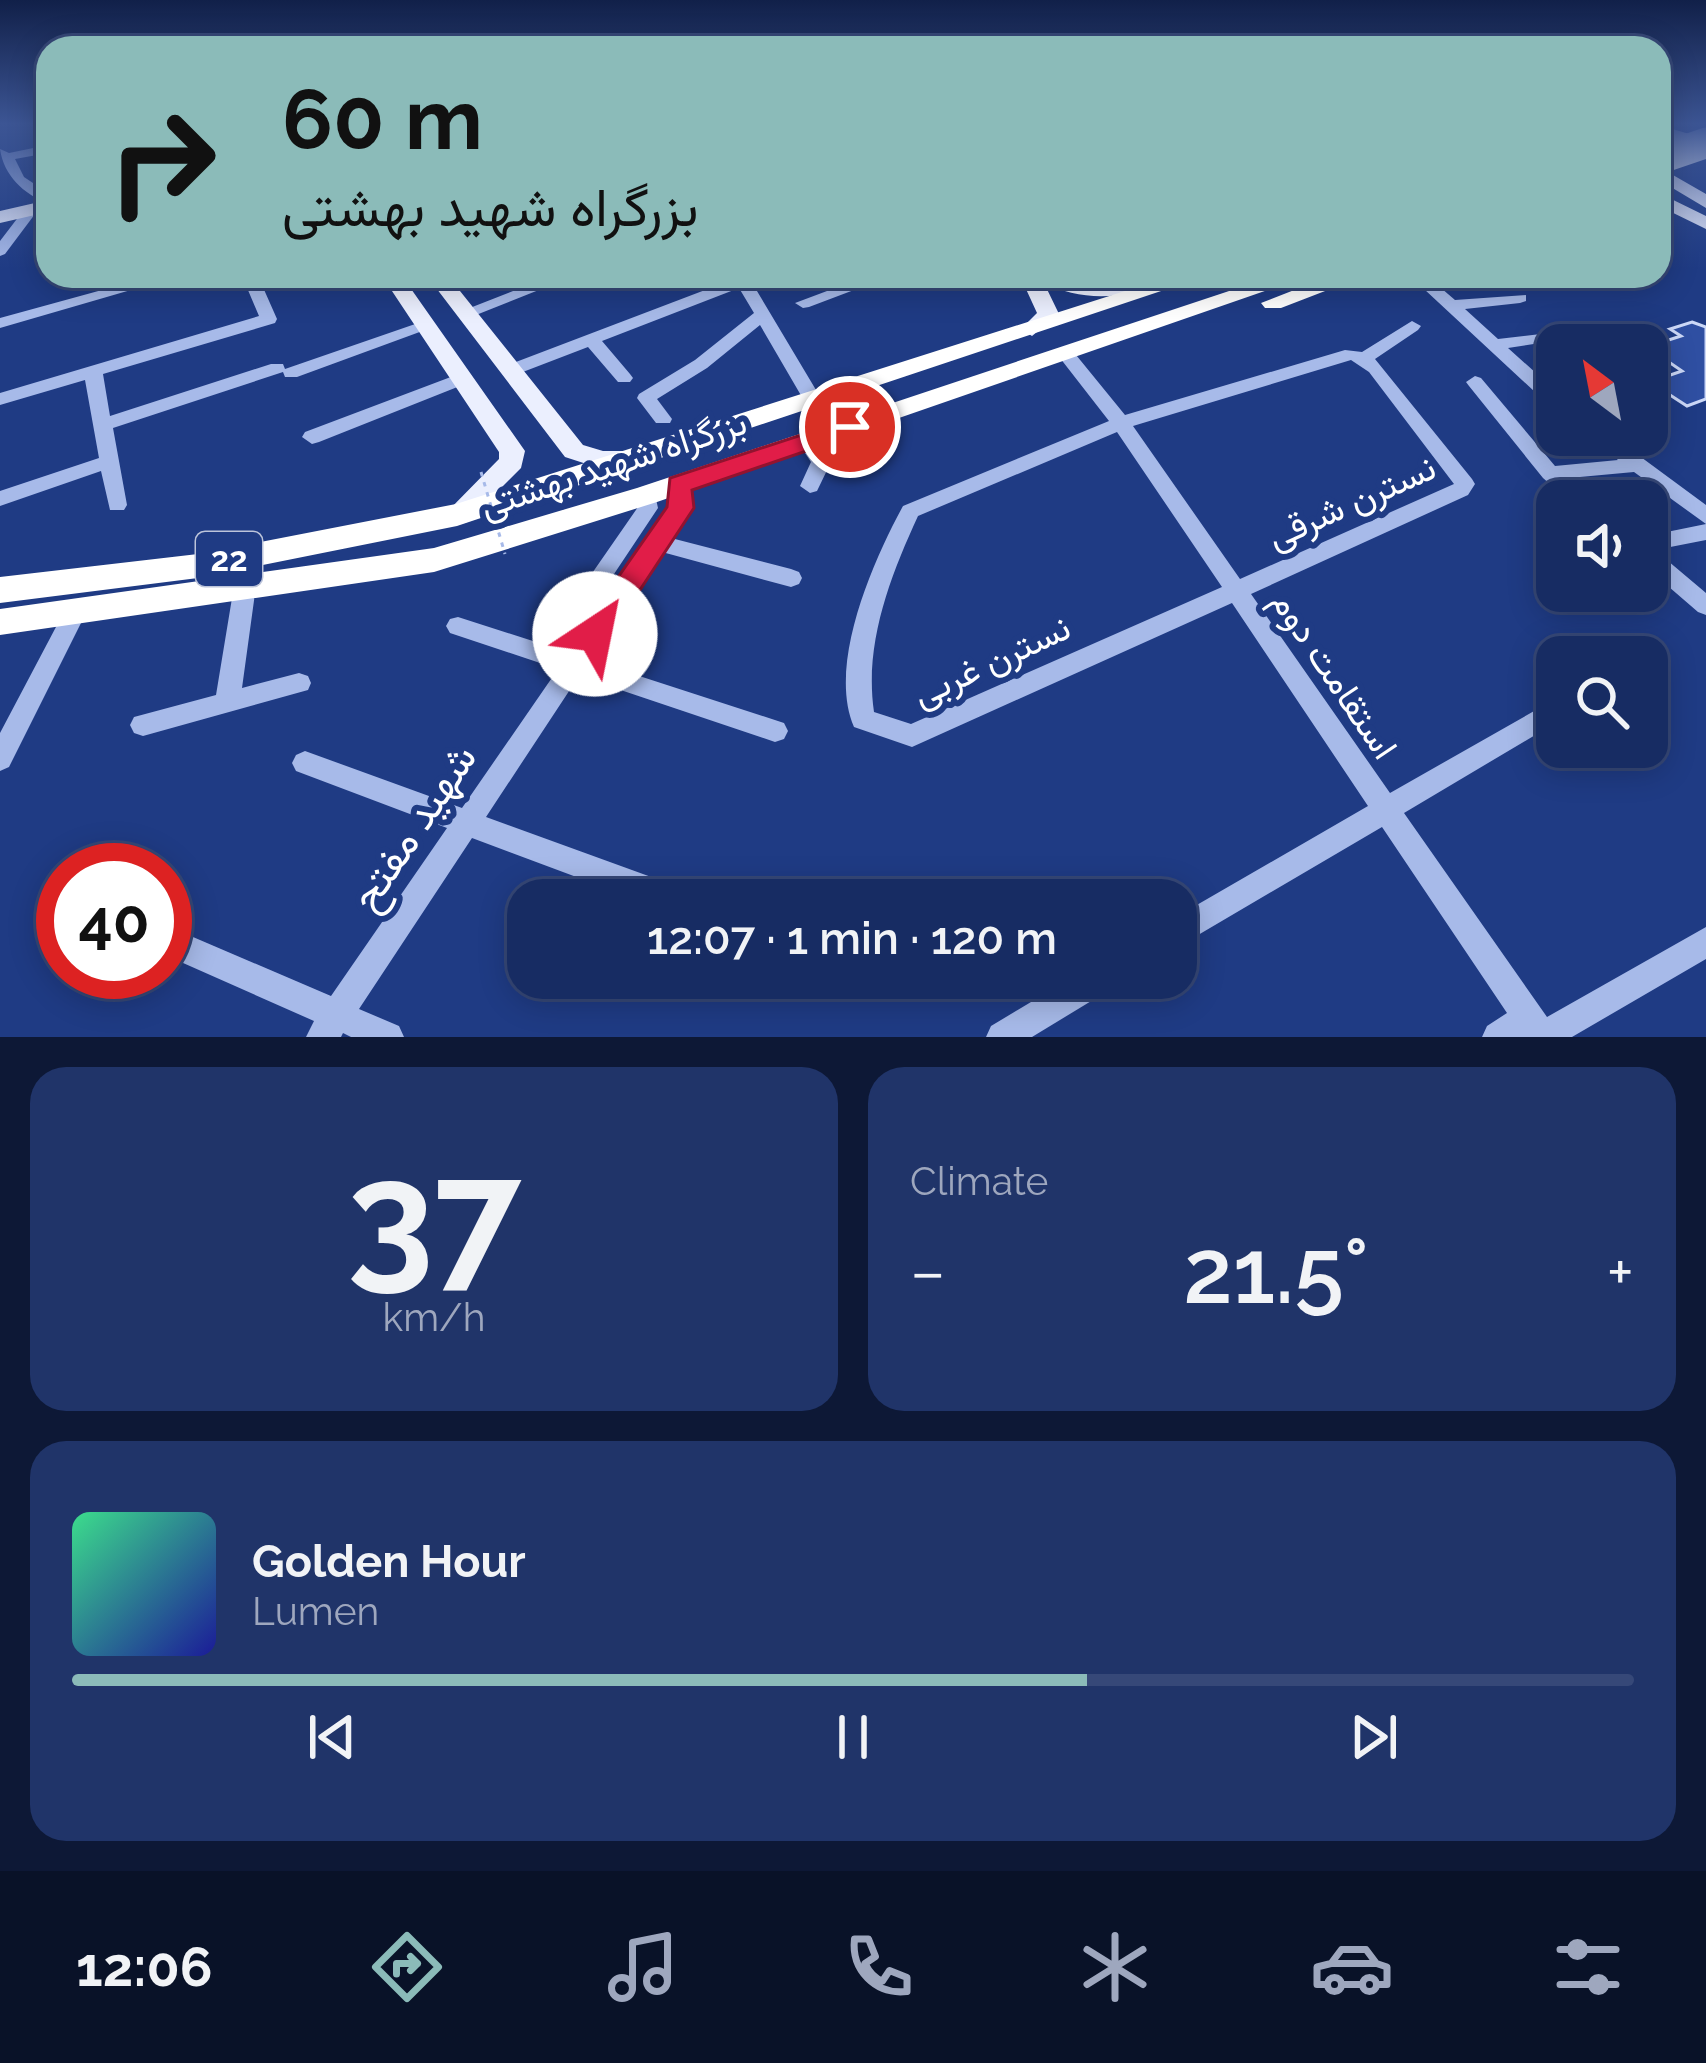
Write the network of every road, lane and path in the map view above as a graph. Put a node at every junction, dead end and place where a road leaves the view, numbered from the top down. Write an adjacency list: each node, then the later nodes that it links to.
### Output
1 (14, 171): 3 (street)
2 (1671, 183): 7 (main road)
3 (36, 199)
4 (1671, 205): 7 (main road)
5 (36, 208): 8 (main road)
6 (36, 212): 9 (street)
7 (1702, 214)
8 (0, 217)
9 (0, 251)
10 (127, 288): 32 (street)
11 (255, 288): 42 (street)
12 (400, 288): 33 (main road)
13 (446, 288): 30 (main road)
14 (533, 288): 30 (street)
15 (717, 288): 38 (street)
16 (747, 288): 31 (street)
17 (849, 288): 27 (street)
18 (1036, 288): 36 (main road)
19 (1076, 288): 20 (main road)
20 (1112, 288)
21 (1130, 288): 29 (highway)
22 (1158, 288): 29 (highway, بزرگراه شهید بهشتی)
23 (1260, 288): 35 (highway, بزرگراه شهید بهشتی)
24 (1317, 288): 35 (highway)
25 (1431, 288): 28 (street)
26 (1520, 298): 28 (street)
27 (803, 304)
28 (1450, 306): 39 (street)
29 (1089, 310): 36 (highway, بزرگراه شهید بهشتی)
30 (465, 313): 43 (main road)
31 (763, 314): 49 (street); 50 (street)
32 (0, 323)
33 (427, 326): 44 (main road); 52 (street)
34 (1412, 326): 41 (street)
35 (1144, 328): 40 (highway, بزرگراه شهید بهشتی)
36 (1032, 329): 49 (highway, بزرگراه شهید بهشتی)
37 (1536, 339): 39 (street)
38 (591, 340): 43 (street); 45 (street)
39 (1492, 345): 47 (street)
40 (1066, 354): 51 (street, استقامت دوم); 54 (highway, بزرگراه شهید بهشتی)
41 (1358, 356): 51 (street); 76 (street, نسترن شرقی)
42 (93, 371): 48 (street); 52 (street)
43 (508, 371): 55 (main road)
44 (464, 378): 53 (street); 67 (main road)
45 (624, 378)
46 (1475, 382): 60 (street)
47 (1536, 384)
48 (0, 399)
49 (813, 400): 55 (highway, بزرگراه شهید بهشتی)
50 (663, 419)
51 (1121, 423): 76 (street, استقامت دوم); 76 (street, نسترن غربی)
52 (103, 425): 57 (street)
53 (312, 437)
54 (807, 441): 62 (highway, بزرگراه شهید بهشتی); 63 (street)
55 (640, 456): 67 (highway, بزرگراه شهید بهشتی)
56 (1626, 456): 58 (street)
57 (110, 461): 65 (street); 66 (street)
58 (1638, 465): 60 (street); 68 (street)
59 (482, 472): 72 (path, bridge)
60 (1550, 473): 61 (street)
61 (1558, 480)
62 (679, 484): 64 (highway, بزرگراه شهید بهشتی); 71 (street, شهید مفتح)
63 (810, 487)
64 (647, 495): 75 (highway, بزرگراه شهید بهشتی); 82 (street, شهید مفتح)
65 (0, 499)
66 (117, 505)
67 (457, 515): 77 (highway, 22)
68 (1706, 516)
69 (1706, 532): 70 (street)
70 (1668, 540)
71 (656, 543): 74 (street); 82 (street, شهید مفتح)
72 (505, 554)
73 (1668, 574): 78 (street)
74 (791, 578)
75 (245, 586): 79 (highway, بزرگراه شهید بهشتی); 84 (street)
76 (1233, 589): 90 (street, استقامت دوم)
77 (0, 590)
78 (1706, 606)
79 (74, 615): 80 (highway, بزرگراه شهید بهشتی); 88 (street)
80 (0, 622)
81 (458, 626): 82 (street)
82 (574, 665): 87 (street); 91 (street, شهید مفتح)
83 (298, 683): 84 (street)
84 (227, 703): 86 (street)
85 (1536, 722): 90 (street)
86 (143, 725)
87 (775, 731)
88 (0, 759)
89 (305, 763): 91 (street)
90 (1383, 808): 93 (street); 98 (street, استقامت دوم)
91 (466, 824): 92 (street); 97 (street, شهید مفتح)
92 (618, 879)
93 (1197, 920)
94 (1706, 942): 98 (street)
95 (192, 954): 97 (street)
96 (1065, 999): 100 (street)
97 (330, 1026): 99 (street)
98 (1538, 1031): 101 (street)
99 (388, 1037)
100 (1002, 1037)
101 (1498, 1037)

